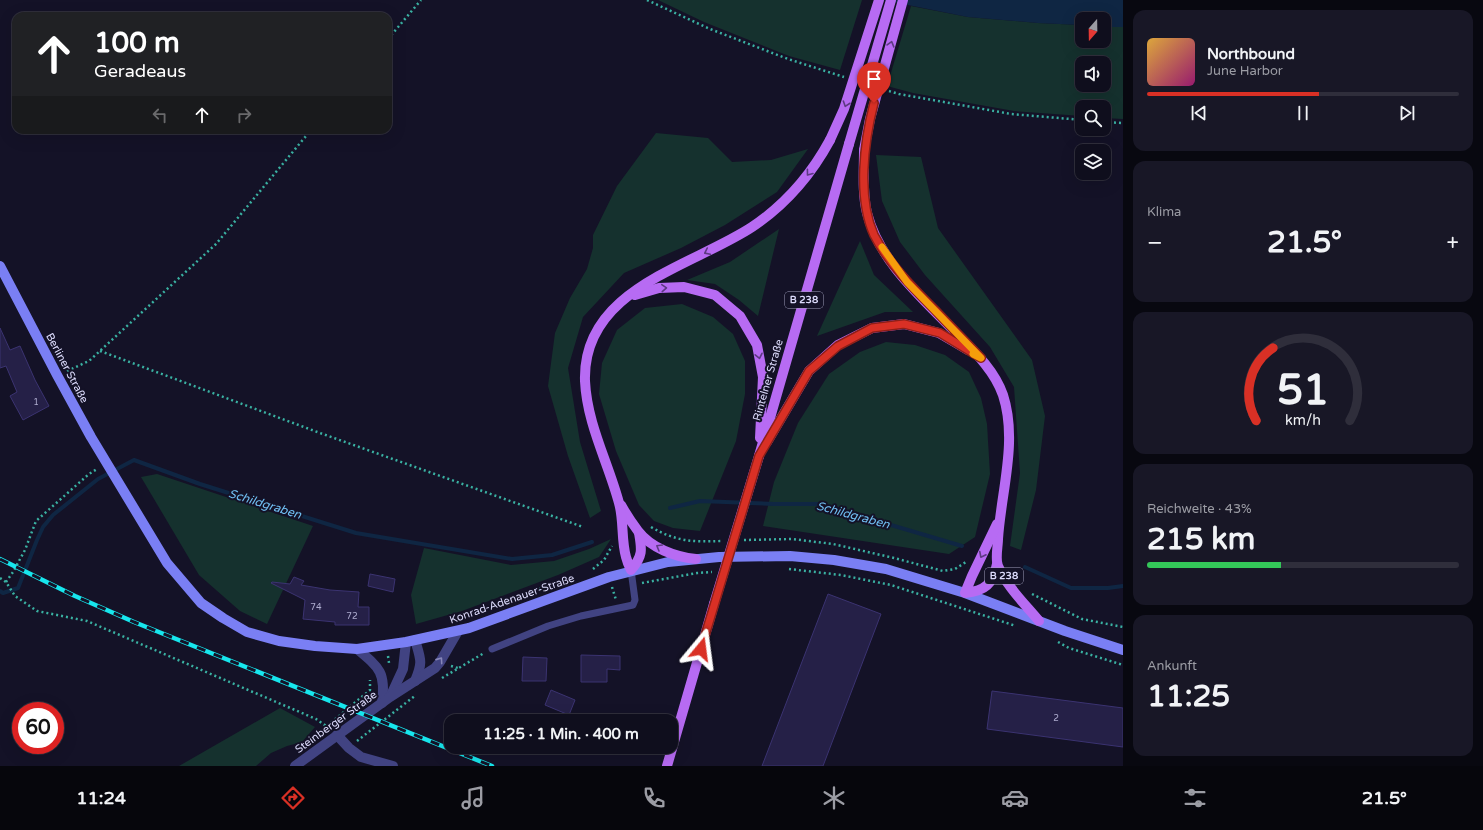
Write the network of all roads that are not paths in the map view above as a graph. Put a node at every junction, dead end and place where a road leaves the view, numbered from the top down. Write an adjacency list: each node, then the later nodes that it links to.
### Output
1 (879, 0): 5 (main road, B 238, one-way to 5, bridge)
2 (891, 0): 7 (main road, Rintelner Straße / B 238, bridge)
3 (903, 0): 6 (main road, B 238, one-way to 3, bridge)
4 (1, 270): 8 (main road, Berliner Straße)
5 (626, 298): 7 (main road, B 238, one-way to 7); 9 (main road, B 238)
6 (981, 358): 7 (main road, B 238); 10 (main road, B 238)
7 (759, 456): 28 (main road, Rintelner Straße / B 238, bridge)
8 (116, 479): 19 (main road, Konrad-Adenauer-Straße)
9 (620, 504): 11 (main road, B 238); 14 (main road, B 238)
10 (999, 521): 13 (main road, B 238); 15 (main road, B 238, one-way to 15)
11 (639, 533): 12 (main road, B 238, one-way to 11); 14 (main road, B 238)
12 (696, 559): 14 (main road, Konrad-Adenauer-Straße); 15 (main road, Konrad-Adenauer-Straße)
13 (997, 564): 15 (main road, B 238); 16 (main road, B 238)
14 (631, 570): 17 (main road, Konrad-Adenauer-Straße); 20 (lane)
15 (966, 593): 16 (main road, Konrad-Adenauer-Straße)
16 (1039, 621): 21 (main road, Konrad-Adenauer-Straße)
17 (458, 632): 18 (main road, Konrad-Adenauer-Straße); 22 (street, Steinberger Straße, one-way to 17)
18 (410, 641): 19 (main road, Konrad-Adenauer-Straße); 22 (street); 23 (street, Steinberger Straße)
19 (357, 649): 24 (street)
20 (492, 649)
21 (1123, 650)
22 (415, 681): 23 (street, Steinberger Straße)
23 (390, 697): 24 (street, Steinberger Straße)
24 (382, 703): 25 (street, Steinberger Straße)
25 (337, 735): 26 (street, Steinberger Straße); 27 (street)
26 (295, 766)
27 (393, 766)
28 (667, 766)

